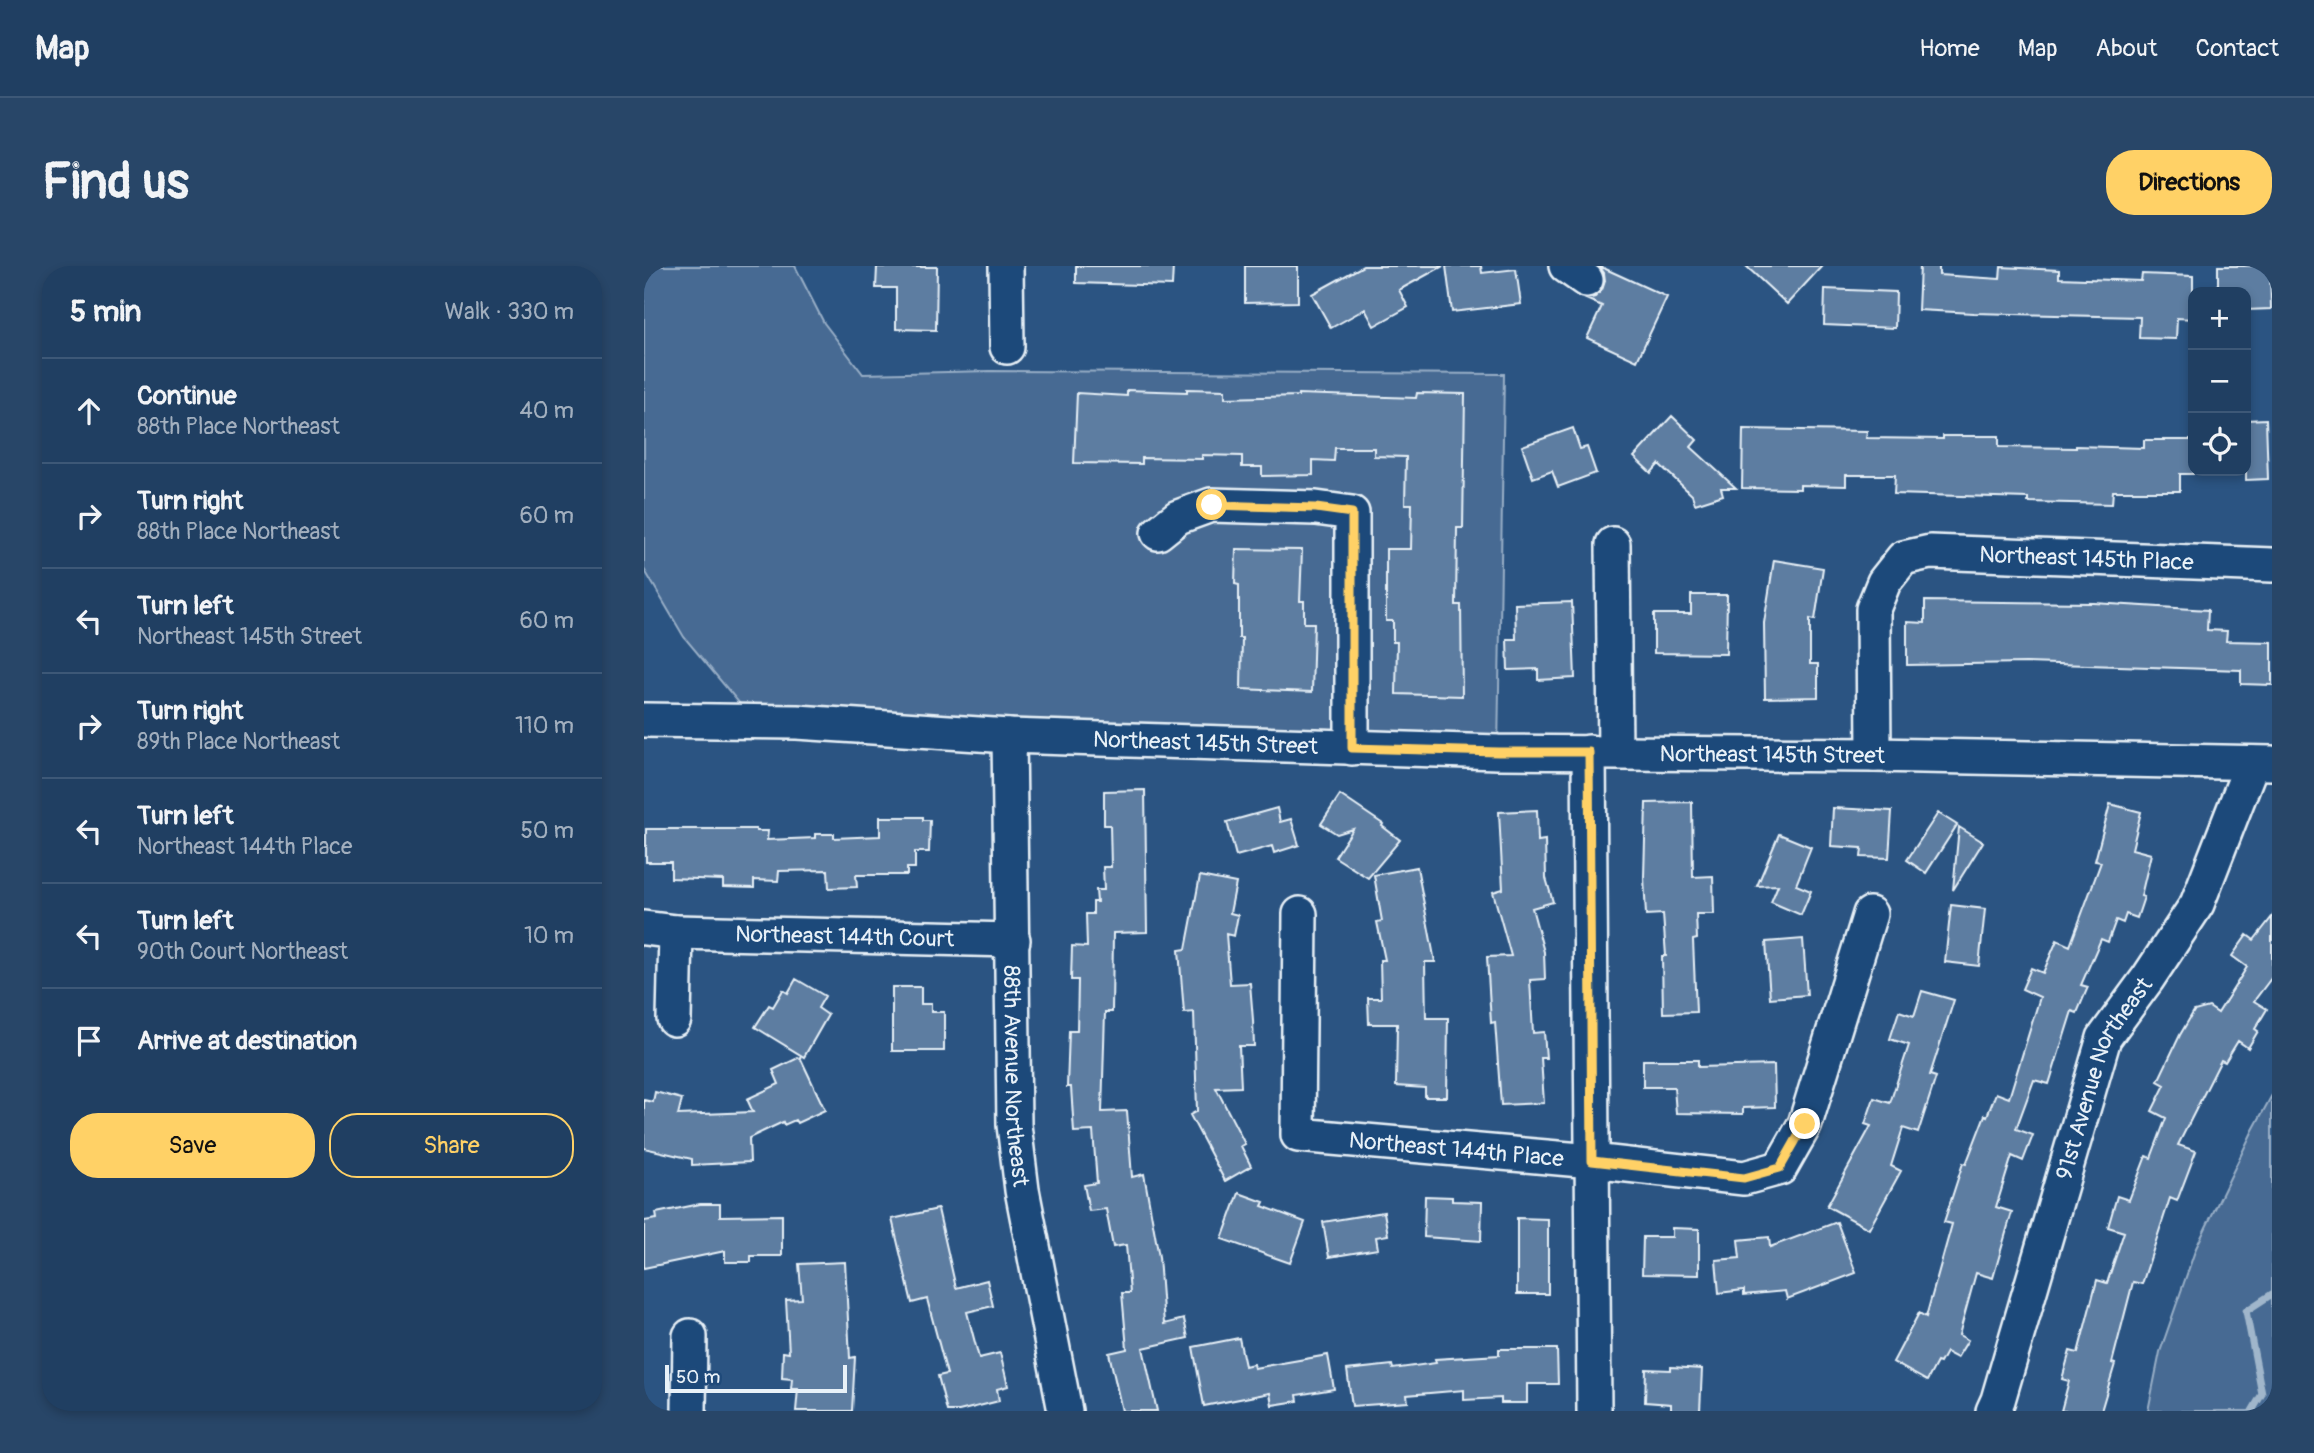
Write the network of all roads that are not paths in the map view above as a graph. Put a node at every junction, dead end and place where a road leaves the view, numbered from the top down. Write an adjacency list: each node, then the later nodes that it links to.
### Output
1 (1006, 266): 2 (street)
2 (1007, 347)
3 (1158, 533): 8 (street)
4 (1613, 544): 9 (street)
5 (2272, 565): 10 (street, Northeast 145th Place)
6 (644, 720): 7 (street, Northeast 145th Street)
7 (1009, 736): 8 (street, Northeast 145th Street); 15 (street, 88th Avenue Northeast)
8 (1352, 748): 9 (street, Northeast 145th Street)
9 (1602, 752): 10 (street, Northeast 145th Street); 17 (street)
10 (1874, 755): 11 (street, Northeast 145th Street)
11 (2262, 763): 22 (street, 91st Avenue Northeast)
12 (1300, 914): 17 (street, Northeast 144th Place)
13 (1870, 914): 17 (street, Northeast 144th Place)
14 (660, 930): 15 (street, Northeast 144th Court); 16 (street, Northeast 144th Court)
15 (1013, 940): 20 (street, 88th Avenue Northeast)
16 (674, 1019)
17 (1592, 1161): 21 (street)
18 (690, 1336): 19 (street)
19 (689, 1411)
20 (1065, 1411)
21 (1594, 1411)
22 (1993, 1411)

